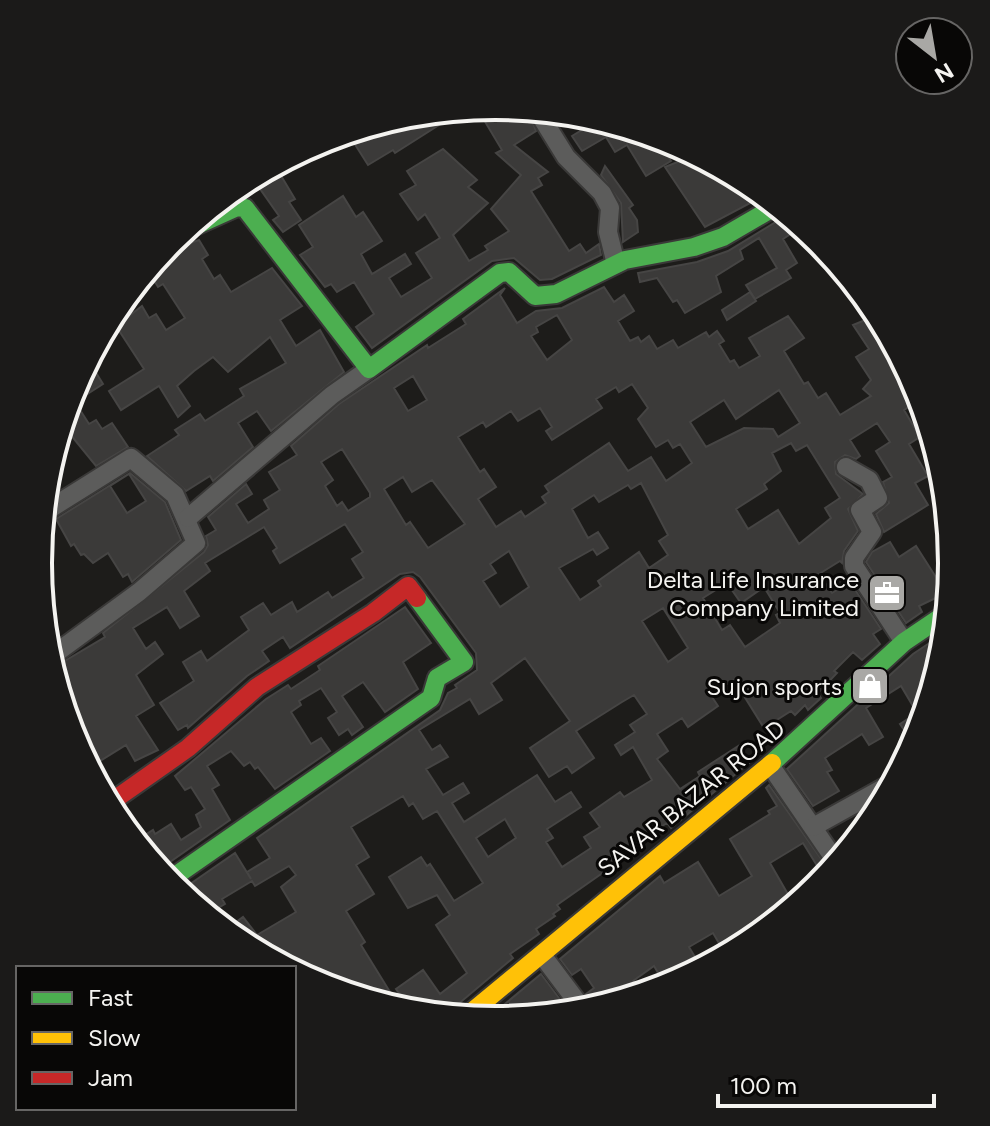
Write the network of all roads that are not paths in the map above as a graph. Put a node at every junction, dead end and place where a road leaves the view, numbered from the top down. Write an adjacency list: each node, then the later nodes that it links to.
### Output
1 (545, 123): 4 (street)
2 (765, 212): 4 (street)
3 (224, 213): 5 (street)
4 (616, 264): 5 (street)
5 (369, 369): 8 (street)
6 (846, 467): 10 (street)
7 (56, 505): 8 (street)
8 (188, 518): 11 (street)
9 (933, 625): 10 (street, SAVAR BAZAR ROAD)
10 (904, 642): 12 (street, SAVAR BAZAR ROAD)
11 (61, 649)
12 (770, 765): 15 (street); 18 (street, SAVAR BAZAR ROAD)
13 (873, 793): 15 (street)
14 (119, 796): 17 (street)
15 (813, 827): 16 (street)
16 (830, 853)
17 (179, 873)
18 (542, 955): 19 (street); 20 (street, SAVAR BAZAR ROAD)
19 (574, 998)
20 (480, 1005)

